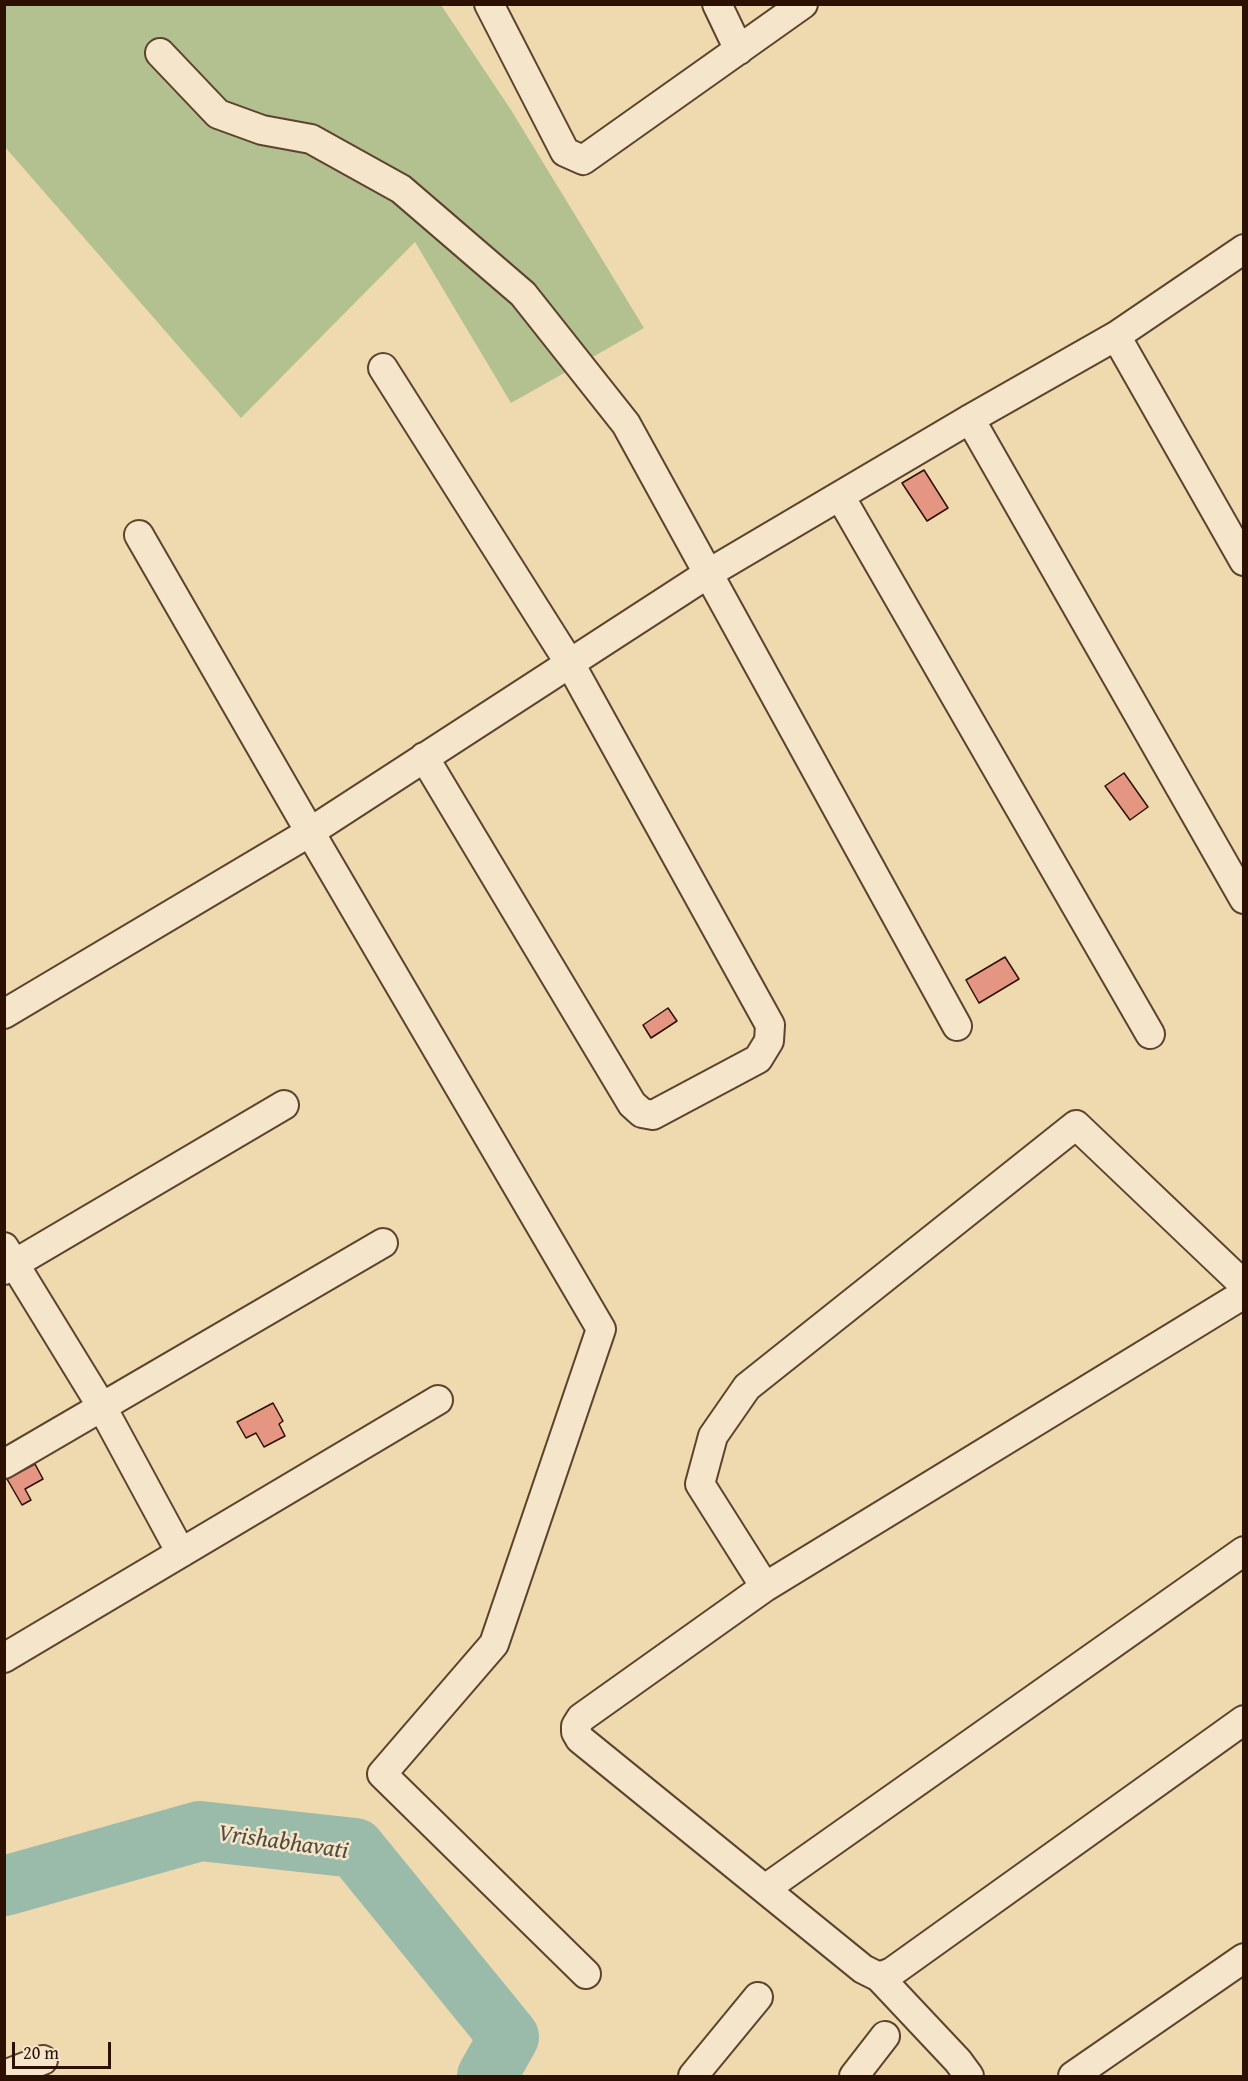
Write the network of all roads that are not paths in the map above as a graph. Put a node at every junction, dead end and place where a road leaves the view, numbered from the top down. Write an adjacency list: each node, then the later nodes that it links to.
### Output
1 (489, 4): 4 (street)
2 (717, 4): 4 (street)
3 (803, 4): 4 (street)
4 (739, 50)
5 (160, 53): 13 (street)
6 (1244, 249): 7 (street)
7 (1116, 336): 9 (street); 12 (street)
8 (383, 368): 14 (street)
9 (970, 419): 10 (street); 17 (street)
10 (840, 496): 13 (street); 20 (street)
11 (140, 535): 16 (street)
12 (1244, 561)
13 (709, 573): 14 (street); 19 (street)
14 (569, 664): 15 (street); 15 (street)
15 (424, 757): 16 (street)
16 (310, 832): 18 (street); 36 (street)
17 (1244, 899)
18 (4, 1014)
19 (957, 1026)
20 (1150, 1034)
21 (284, 1105): 23 (street)
22 (383, 1243): 27 (street)
23 (8, 1260): 27 (street)
24 (1244, 1285): 31 (street)
25 (1244, 1294): 31 (street)
26 (438, 1400): 30 (street)
27 (102, 1407): 28 (street); 30 (street)
28 (4, 1464)
29 (1244, 1551): 34 (street)
30 (181, 1553): 32 (street)
31 (765, 1587): 34 (street)
32 (4, 1658)
33 (1244, 1720): 37 (street)
34 (765, 1889): 37 (street)
35 (1244, 1958): 45 (street)
36 (585, 1974)
37 (879, 1977): 44 (street)
38 (758, 1997): 42 (street)
39 (885, 2036): 43 (street)
40 (43, 2060): 41 (street)
41 (4, 2075)
42 (693, 2076)
43 (854, 2076)
44 (969, 2076)
45 (1073, 2076)

